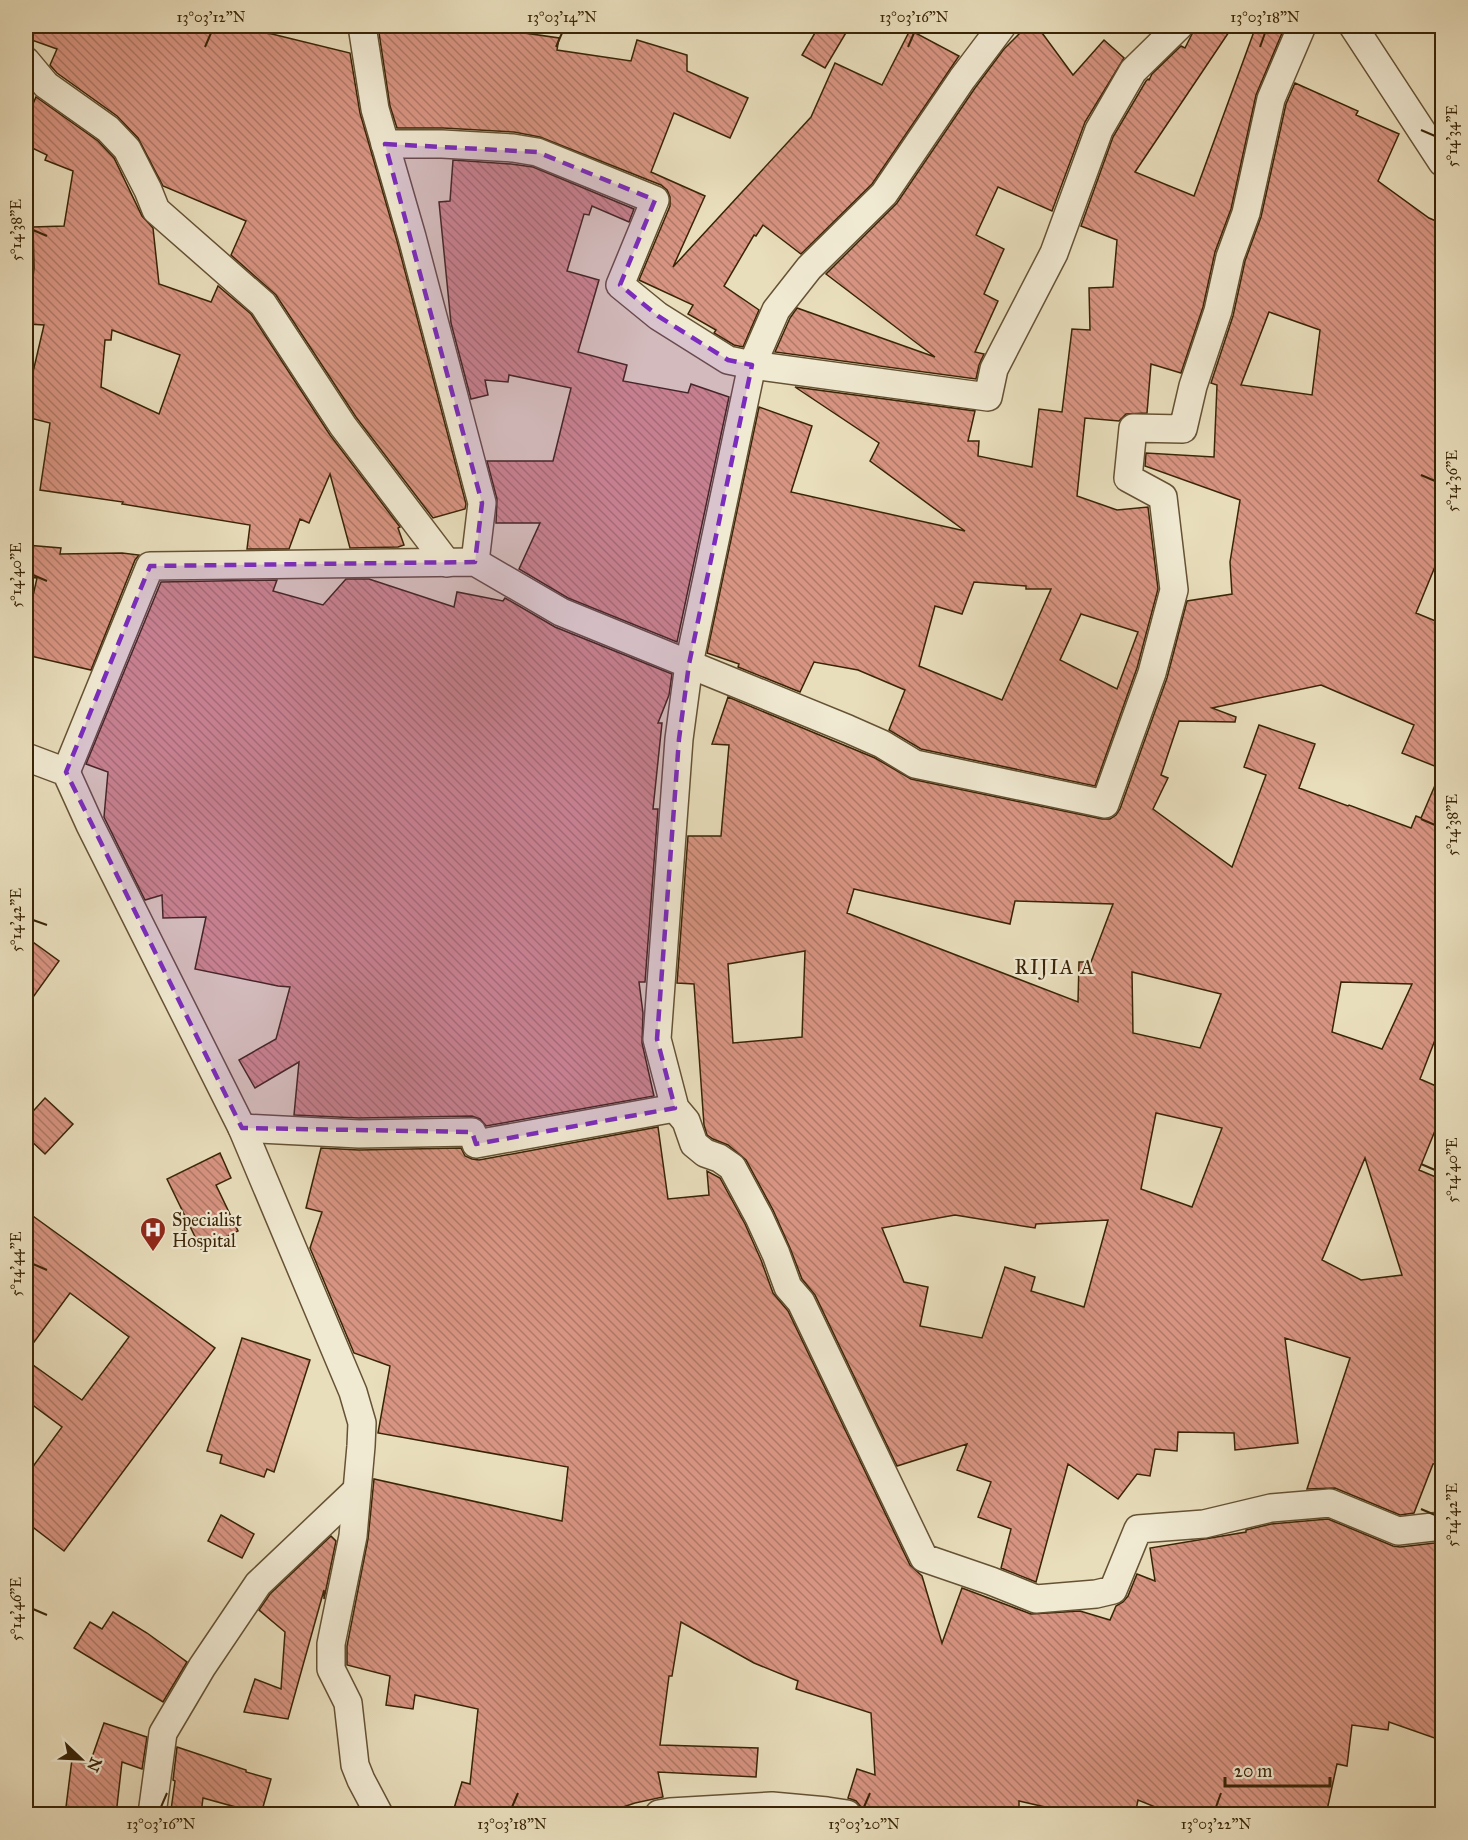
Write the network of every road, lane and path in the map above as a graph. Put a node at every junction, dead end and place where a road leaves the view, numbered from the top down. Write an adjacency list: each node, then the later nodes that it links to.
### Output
1 (362, 26): 7 (street)
2 (1002, 26): 9 (street)
3 (1179, 26): 9 (street)
4 (1302, 26): 12 (street)
5 (1353, 26): 8 (street)
6 (26, 61): 11 (street)
7 (385, 144): 9 (street); 10 (street)
8 (1443, 162)
9 (752, 365): 12 (street)
10 (475, 562): 11 (street); 12 (street)
11 (447, 563): 14 (street)
12 (689, 664): 15 (street)
13 (26, 757): 14 (street)
14 (66, 772): 16 (street)
15 (675, 1108): 16 (street); 18 (street)
16 (242, 1128): 17 (street)
17 (356, 1491): 19 (street); 20 (street)
18 (1443, 1526)
19 (152, 1815)
20 (380, 1815)
21 (660, 1815): 22 (street)
22 (847, 1815)

